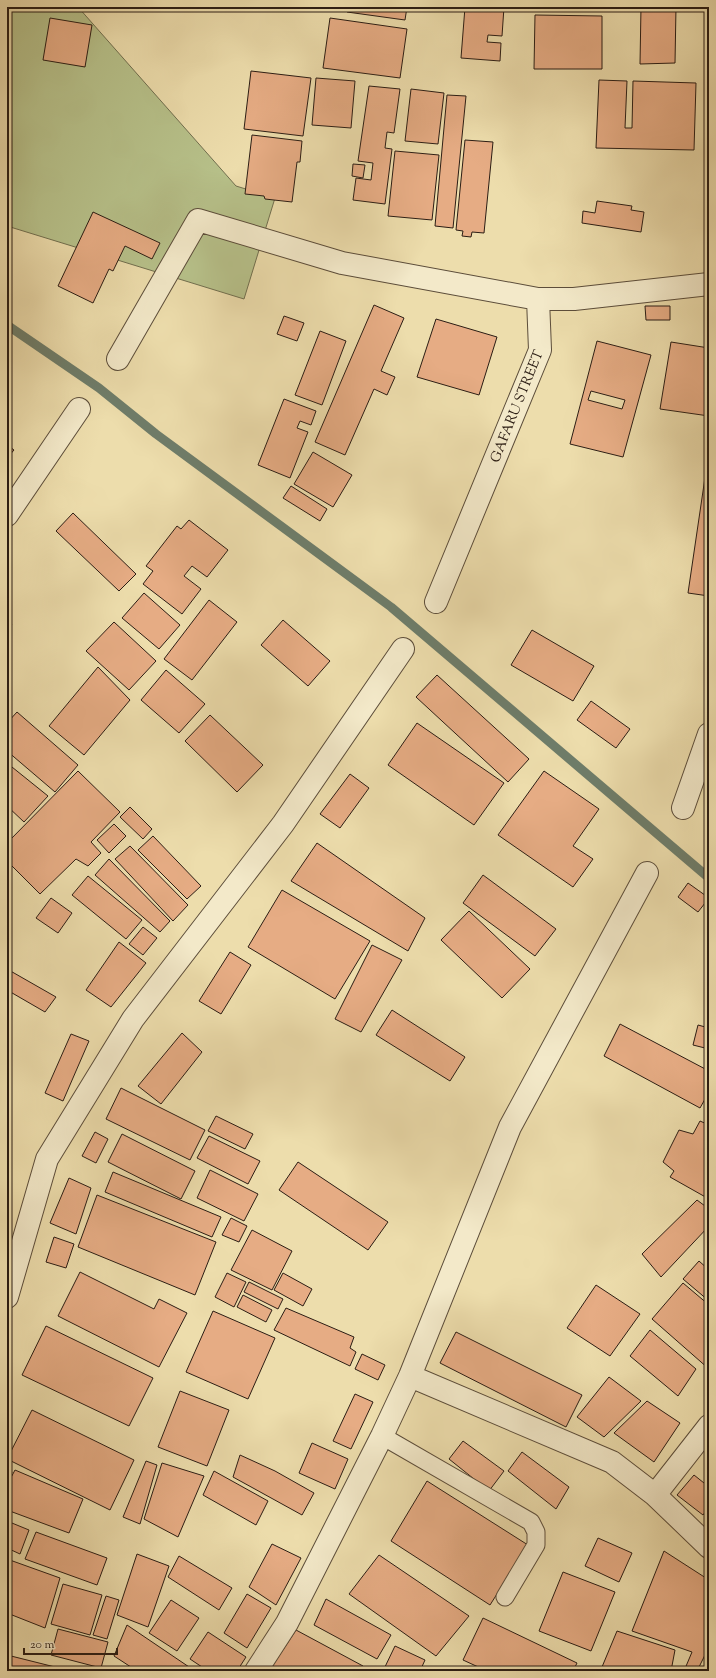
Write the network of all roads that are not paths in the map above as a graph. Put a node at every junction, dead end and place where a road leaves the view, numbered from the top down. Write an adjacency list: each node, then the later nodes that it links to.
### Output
1 (709, 284): 2 (street)
2 (538, 299): 3 (street); 6 (street, GAFARU STREET)
3 (118, 359)
4 (79, 409): 5 (street)
5 (7, 515)
6 (436, 602)
7 (403, 650): 11 (street)
8 (709, 734): 9 (street)
9 (683, 808)
10 (647, 873): 12 (street)
11 (7, 1298)
12 (410, 1376): 14 (street); 15 (street)
13 (709, 1426): 15 (street)
14 (382, 1436): 17 (lane); 18 (street)
15 (656, 1495): 16 (street)
16 (709, 1547)
17 (505, 1597)
18 (256, 1671)

